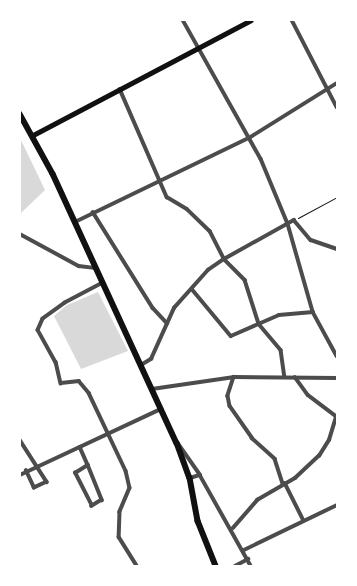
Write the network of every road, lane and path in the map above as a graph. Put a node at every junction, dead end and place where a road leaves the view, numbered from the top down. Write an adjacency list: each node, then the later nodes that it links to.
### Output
1 (183, 20): 4 (street)
2 (251, 20): 4 (main road)
3 (292, 20): 6 (street)
4 (198, 47): 7 (main road); 11 (street)
5 (337, 83): 6 (street)
6 (328, 88): 8 (street); 11 (street)
7 (120, 89): 10 (main road); 12 (street)
8 (337, 107)
9 (20, 114): 10 (main road)
10 (33, 135): 16 (main road)
11 (249, 138): 12 (street); 17 (street)
12 (159, 181): 14 (street); 20 (street)
13 (337, 197): 15 (path)
14 (94, 212): 16 (street); 25 (street)
15 (294, 220): 17 (street); 19 (street)
16 (75, 222): 21 (main road)
17 (288, 224): 20 (street); 24 (street)
18 (20, 234): 21 (street)
19 (337, 250)
20 (224, 259): 23 (street); 26 (street)
21 (96, 268): 22 (main road)
22 (103, 283): 28 (main road); 36 (street)
23 (192, 289): 25 (street); 26 (street)
24 (313, 312): 26 (street); 27 (street)
25 (167, 323): 28 (street)
26 (260, 324): 29 (street)
27 (337, 356)
28 (141, 365): 33 (main road)
29 (285, 377): 30 (street); 31 (street)
30 (295, 377): 32 (street); 35 (street)
31 (234, 378): 33 (street); 46 (street)
32 (337, 378)
33 (152, 389): 34 (main road)
34 (161, 409): 36 (street); 38 (main road)
35 (336, 417): 46 (street)
36 (107, 435): 39 (street); 52 (street)
37 (20, 440): 40 (street)
38 (177, 443): 44 (street); 45 (main road)
39 (80, 447): 40 (street); 41 (street)
40 (38, 465): 42 (street); 42 (street)
41 (88, 465): 41 (street)
42 (26, 471): 43 (street)
43 (20, 475)
44 (200, 475): 45 (street); 49 (street)
45 (190, 478): 53 (main road)
46 (284, 484): 48 (street); 49 (street)
47 (337, 505): 48 (street)
48 (304, 521): 50 (street)
49 (233, 528): 50 (street)
50 (244, 550): 51 (street)
51 (248, 559): 54 (street); 55 (street)
52 (137, 566)
53 (216, 566)
54 (235, 566)
55 (251, 566)

